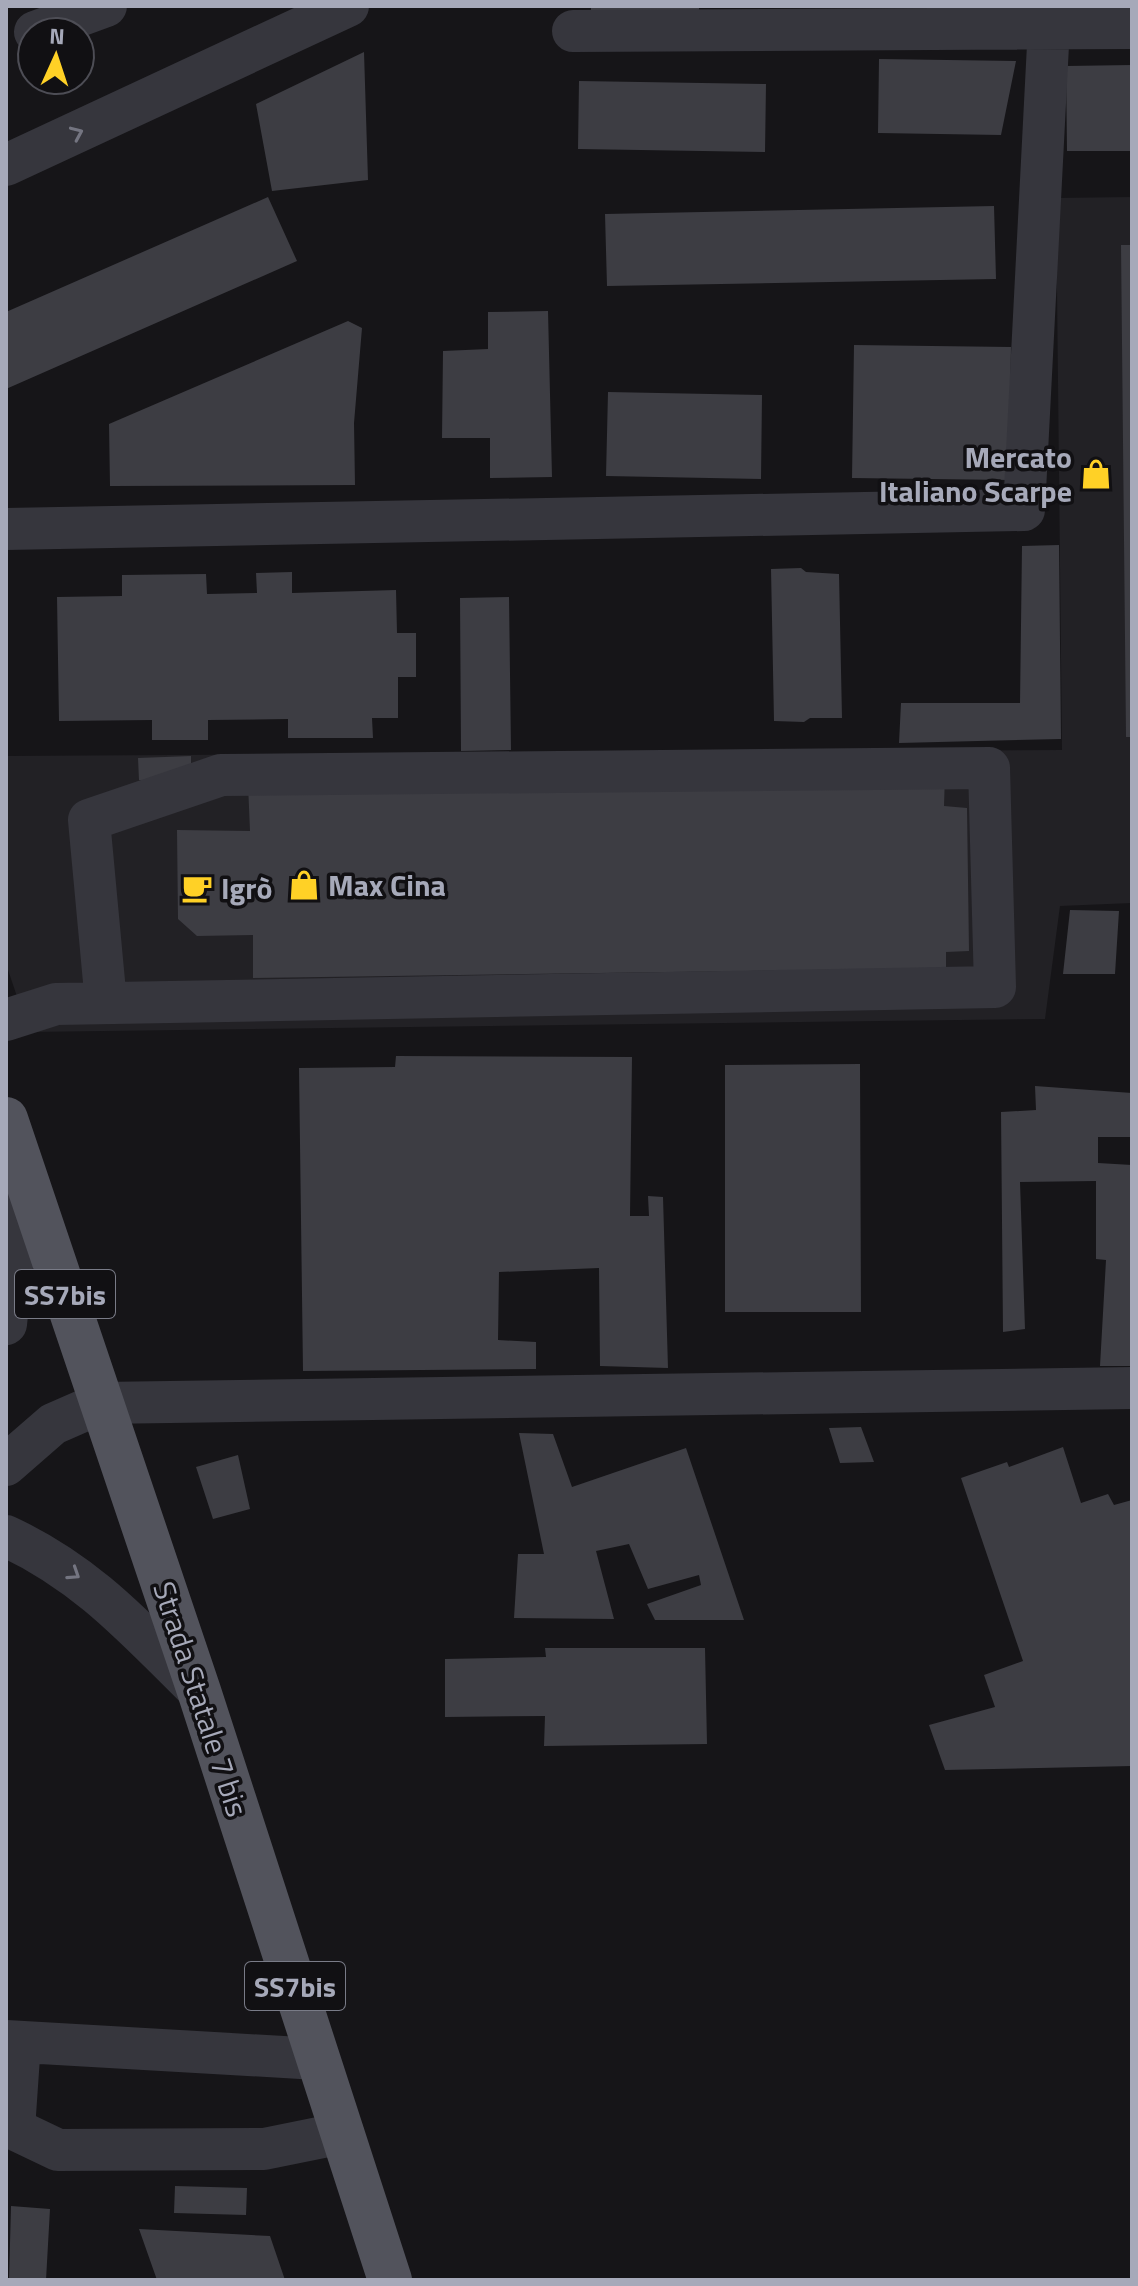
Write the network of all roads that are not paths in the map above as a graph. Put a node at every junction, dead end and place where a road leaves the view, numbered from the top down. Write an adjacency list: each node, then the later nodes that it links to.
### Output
1 (106, 6): 3 (street)
2 (348, 6): 7 (street, one-way to 2)
3 (79, 16)
4 (1050, 17): 5 (street); 6 (street); 8 (street)
5 (1132, 28)
6 (573, 31)
7 (6, 165)
8 (6, 529)
9 (106, 1003): 9 (street); 10 (street)
10 (6, 1020)
11 (6, 1119): 12 (main road, Strada Statale 7 bis / SS7bis)
12 (29, 1185): 13 (street); 15 (main road, Strada Statale 7 bis / SS7bis)
13 (6, 1324)
14 (1132, 1388): 15 (street)
15 (101, 1403): 16 (street); 18 (main road, Strada Statale 7 bis / SS7bis)
16 (6, 1465)
17 (6, 1536): 18 (street, one-way to 18)
18 (199, 1691): 20 (main road, Strada Statale 7 bis / SS7bis)
19 (13, 2042): 20 (street); 21 (street)
20 (318, 2059): 21 (main road, Strada Statale 7 bis / SS7bis)
21 (343, 2133): 22 (main road, Strada Statale 7 bis / SS7bis)
22 (390, 2280)

